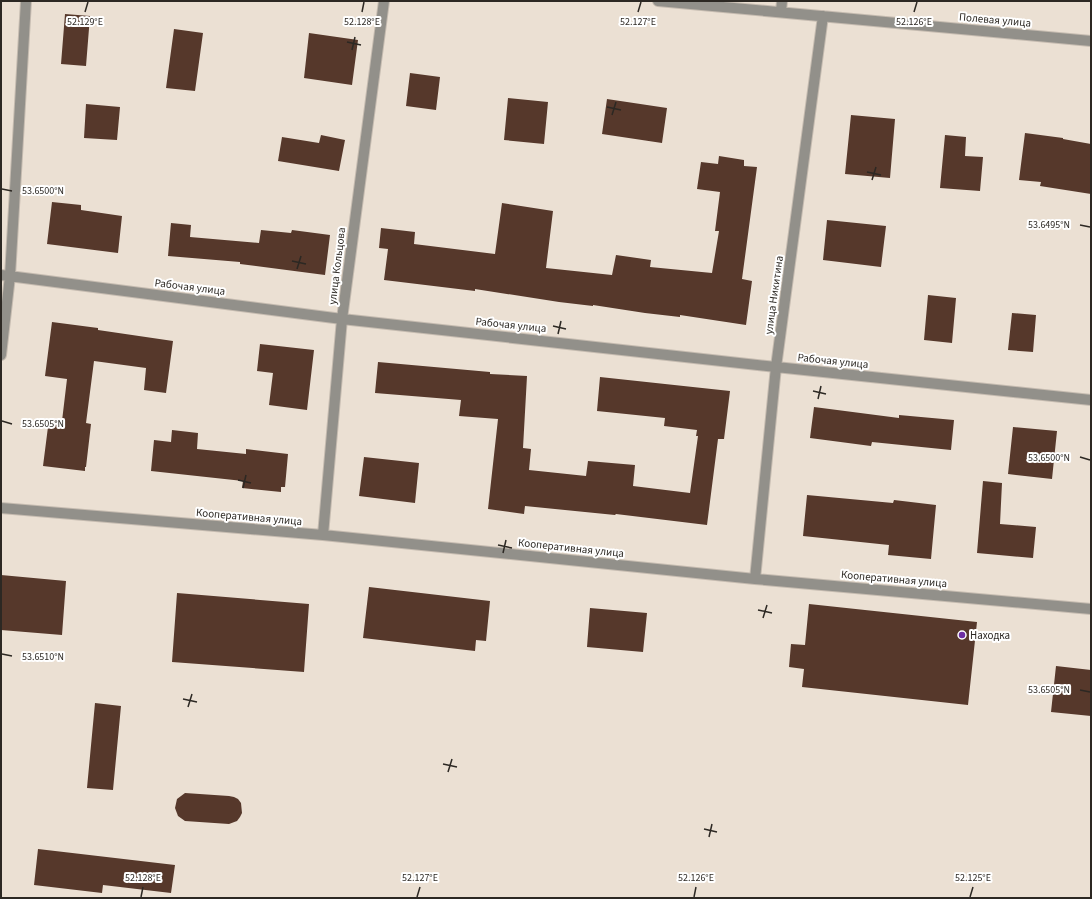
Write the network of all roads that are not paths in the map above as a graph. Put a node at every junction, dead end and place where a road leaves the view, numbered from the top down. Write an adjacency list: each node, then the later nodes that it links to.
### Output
1 (26, 1): 8 (street)
2 (384, 1): 9 (street, улица Кольцова)
3 (658, 1): 5 (street, Полевая улица)
4 (782, 1): 5 (street)
5 (781, 12): 6 (street, Полевая улица)
6 (822, 16): 7 (street, Полевая улица); 11 (street, улица Никитина)
7 (1091, 41)
8 (5, 275): 9 (street, Рабочая улица); 10 (street)
9 (342, 319): 11 (street, Рабочая улица); 14 (street, улица Кольцова)
10 (1, 356)
11 (776, 367): 12 (street, Рабочая улица); 15 (street, улица Никитина)
12 (1091, 400)
13 (1, 508): 14 (street, Кооперативная улица)
14 (323, 535): 15 (street, Кооперативная улица)
15 (755, 579): 16 (street, Кооперативная улица)
16 (1091, 610)

